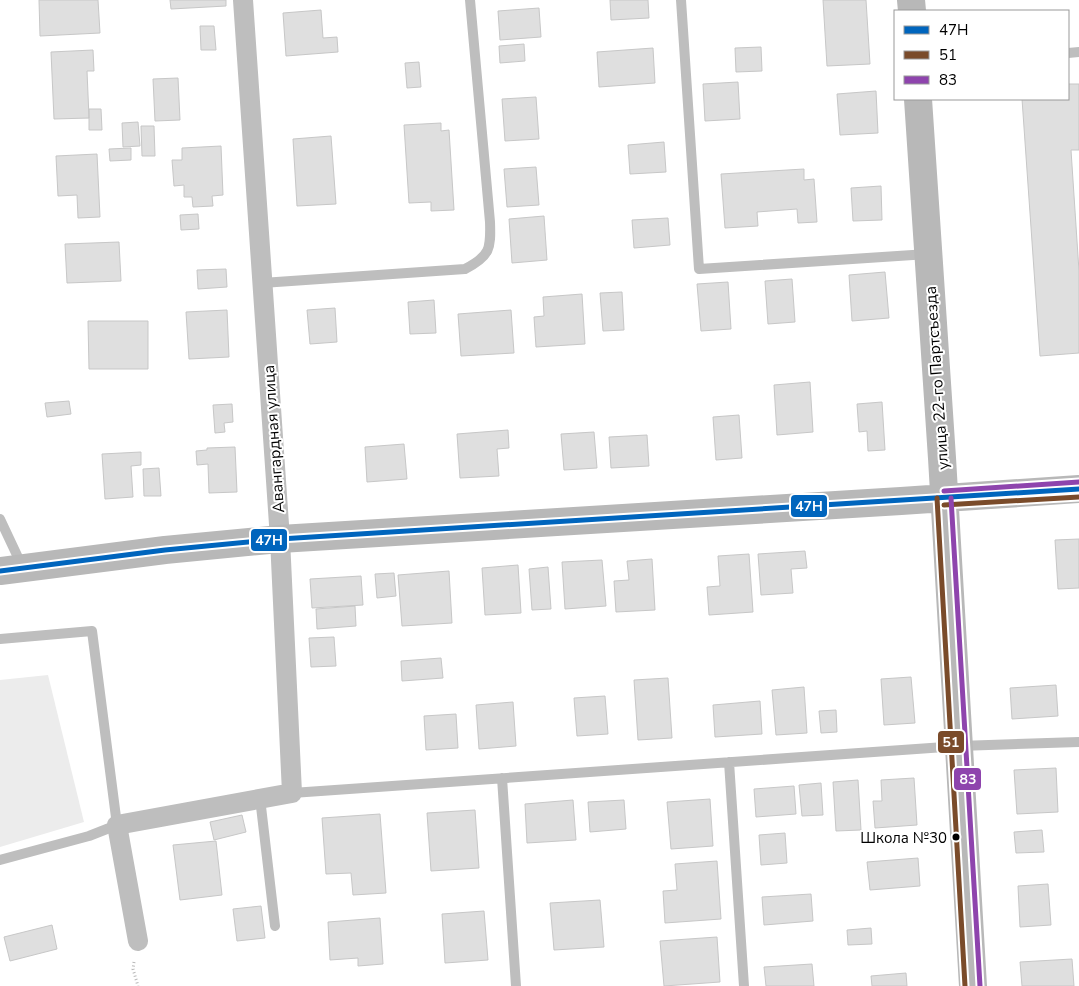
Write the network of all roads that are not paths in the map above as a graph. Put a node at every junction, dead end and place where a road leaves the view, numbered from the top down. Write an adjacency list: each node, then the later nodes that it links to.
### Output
1 (243, 0): 6 (street, Авангардная улица)
2 (470, 0): 6 (lane)
3 (681, 0): 5 (lane)
4 (918, 100): 5 (main road, улица 22-го Партсъезда)
5 (928, 254): 8 (main road, улица 22-го Партсъезда)
6 (262, 283): 10 (street, Авангардная улица)
7 (1079, 489): 8 (main road)
8 (944, 498): 10 (main road); 14 (main road, улица 22-го Партсъезда)
9 (0, 519): 11 (lane)
10 (280, 539): 11 (main road); 17 (street, Авангардная улица)
11 (12, 570)
12 (0, 639): 19 (lane)
13 (1079, 742): 14 (lane)
14 (959, 746): 15 (lane); 25 (main road, улица 22-го Партсъезда)
15 (729, 762): 16 (lane); 24 (lane)
16 (502, 778): 17 (lane); 23 (lane)
17 (292, 793): 18 (street)
18 (260, 798): 19 (street); 21 (lane)
19 (117, 825): 20 (lane); 22 (street)
20 (0, 860)
21 (276, 926)
22 (138, 941)
23 (516, 986)
24 (744, 986)
25 (973, 986)

